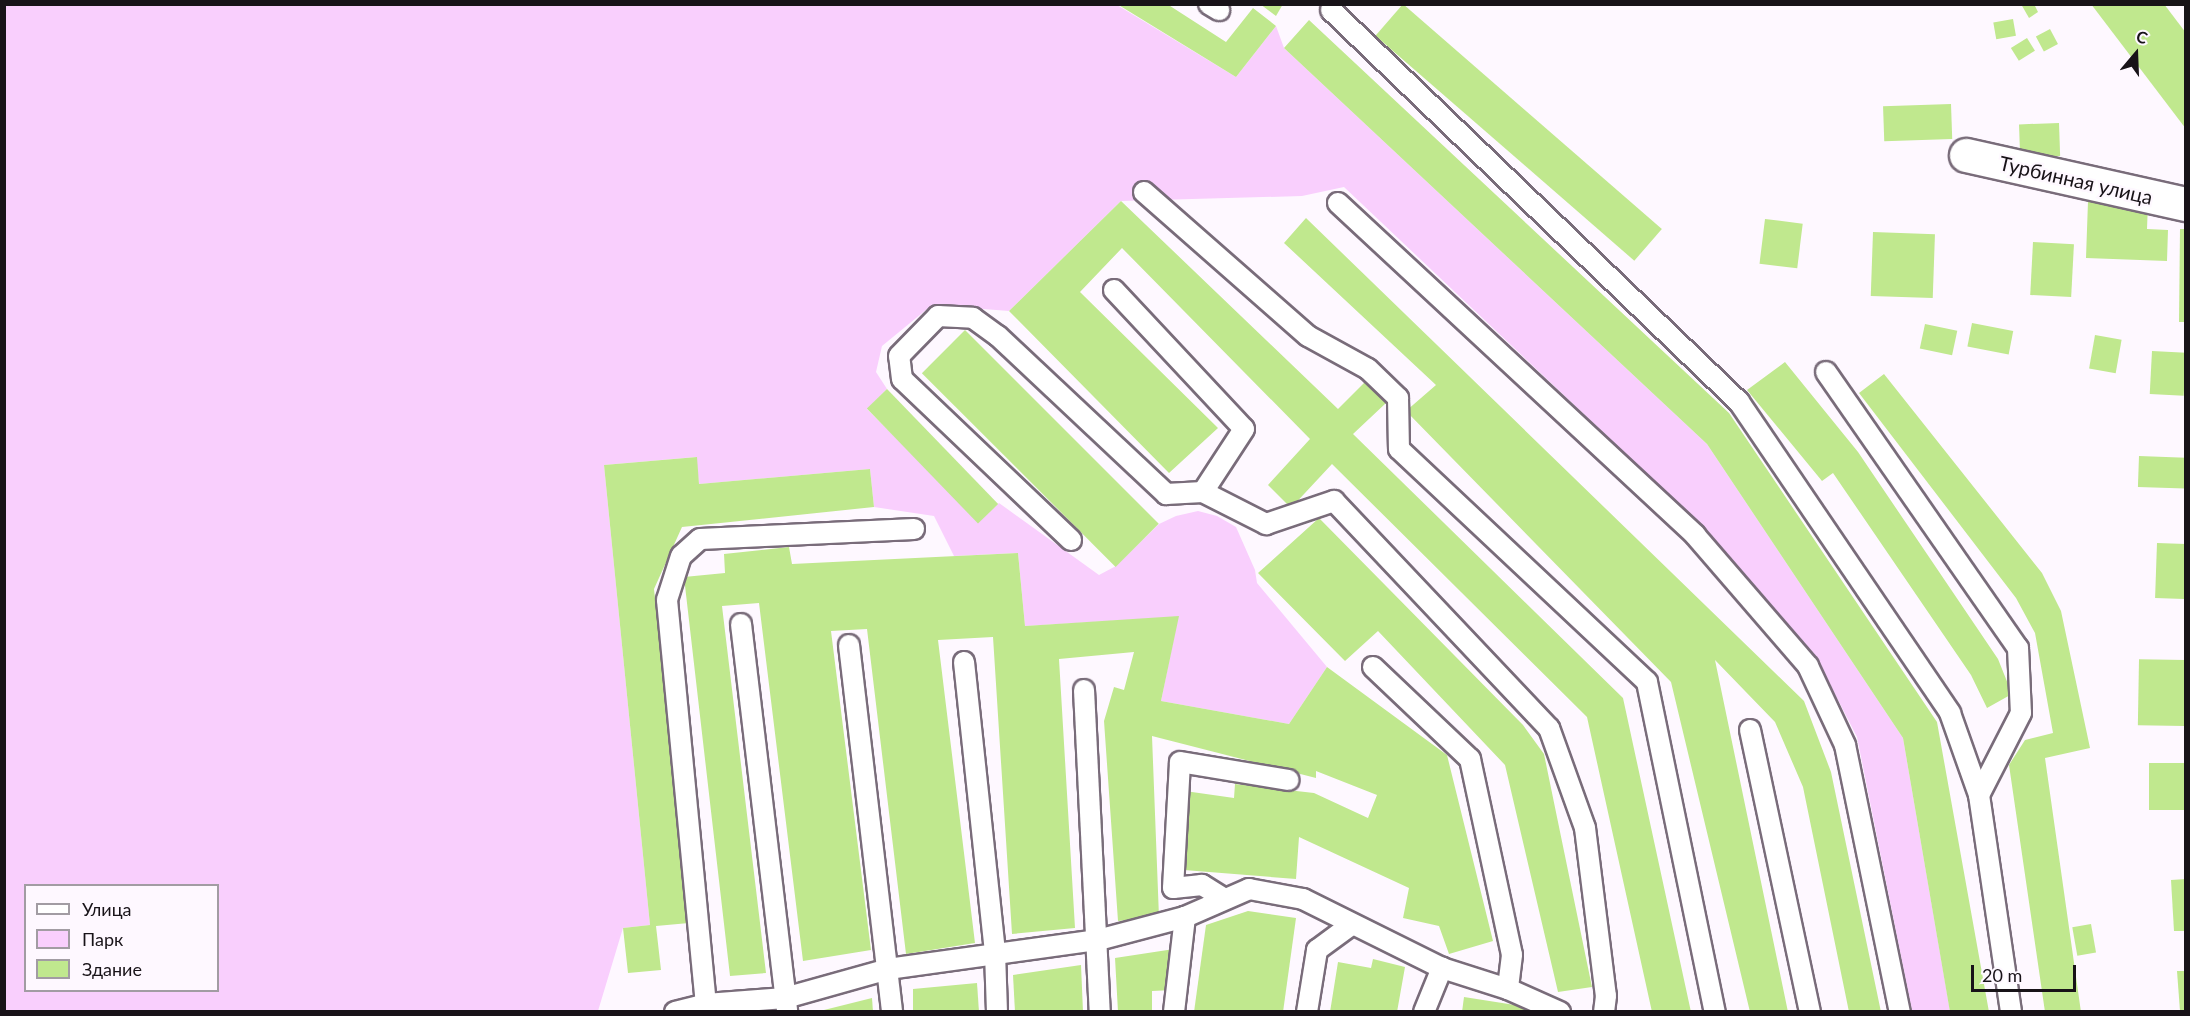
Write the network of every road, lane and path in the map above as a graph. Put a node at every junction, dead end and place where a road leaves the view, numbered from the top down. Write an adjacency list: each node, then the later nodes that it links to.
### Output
1 (1331, 10): 18 (lane)
2 (1966, 155): 5 (street, Турбинная улица)
3 (1144, 192): 38 (lane)
4 (1338, 203): 40 (lane)
5 (2186, 204)
6 (1114, 290): 8 (lane)
7 (1826, 372): 18 (lane)
8 (1203, 492): 10 (lane); 37 (lane)
9 (914, 529): 27 (lane)
10 (1071, 540)
11 (741, 624): 28 (lane)
12 (849, 645): 25 (lane)
13 (964, 662): 23 (lane)
14 (1373, 667): 26 (lane)
15 (1084, 690): 22 (lane)
16 (1750, 730): 39 (lane)
17 (1289, 780): 19 (lane)
18 (1978, 795): 41 (lane)
19 (1223, 898): 20 (lane); 21 (lane)
20 (1185, 917): 22 (lane); 33 (lane)
21 (1351, 925): 24 (lane); 34 (lane)
22 (1098, 940): 23 (lane); 32 (lane)
23 (995, 952): 25 (lane); 31 (lane)
24 (1442, 968): 26 (lane); 35 (lane)
25 (888, 969): 28 (lane); 30 (lane)
26 (1508, 989): 36 (lane)
27 (706, 1004): 28 (lane); 29 (lane)
28 (786, 1005)
29 (675, 1011)
30 (892, 1011)
31 (997, 1011)
32 (1100, 1011)
33 (1174, 1011)
34 (1307, 1011)
35 (1424, 1011)
36 (1560, 1011)
37 (1604, 1011)
38 (1715, 1011)
39 (1810, 1011)
40 (1900, 1011)
41 (2011, 1011)

